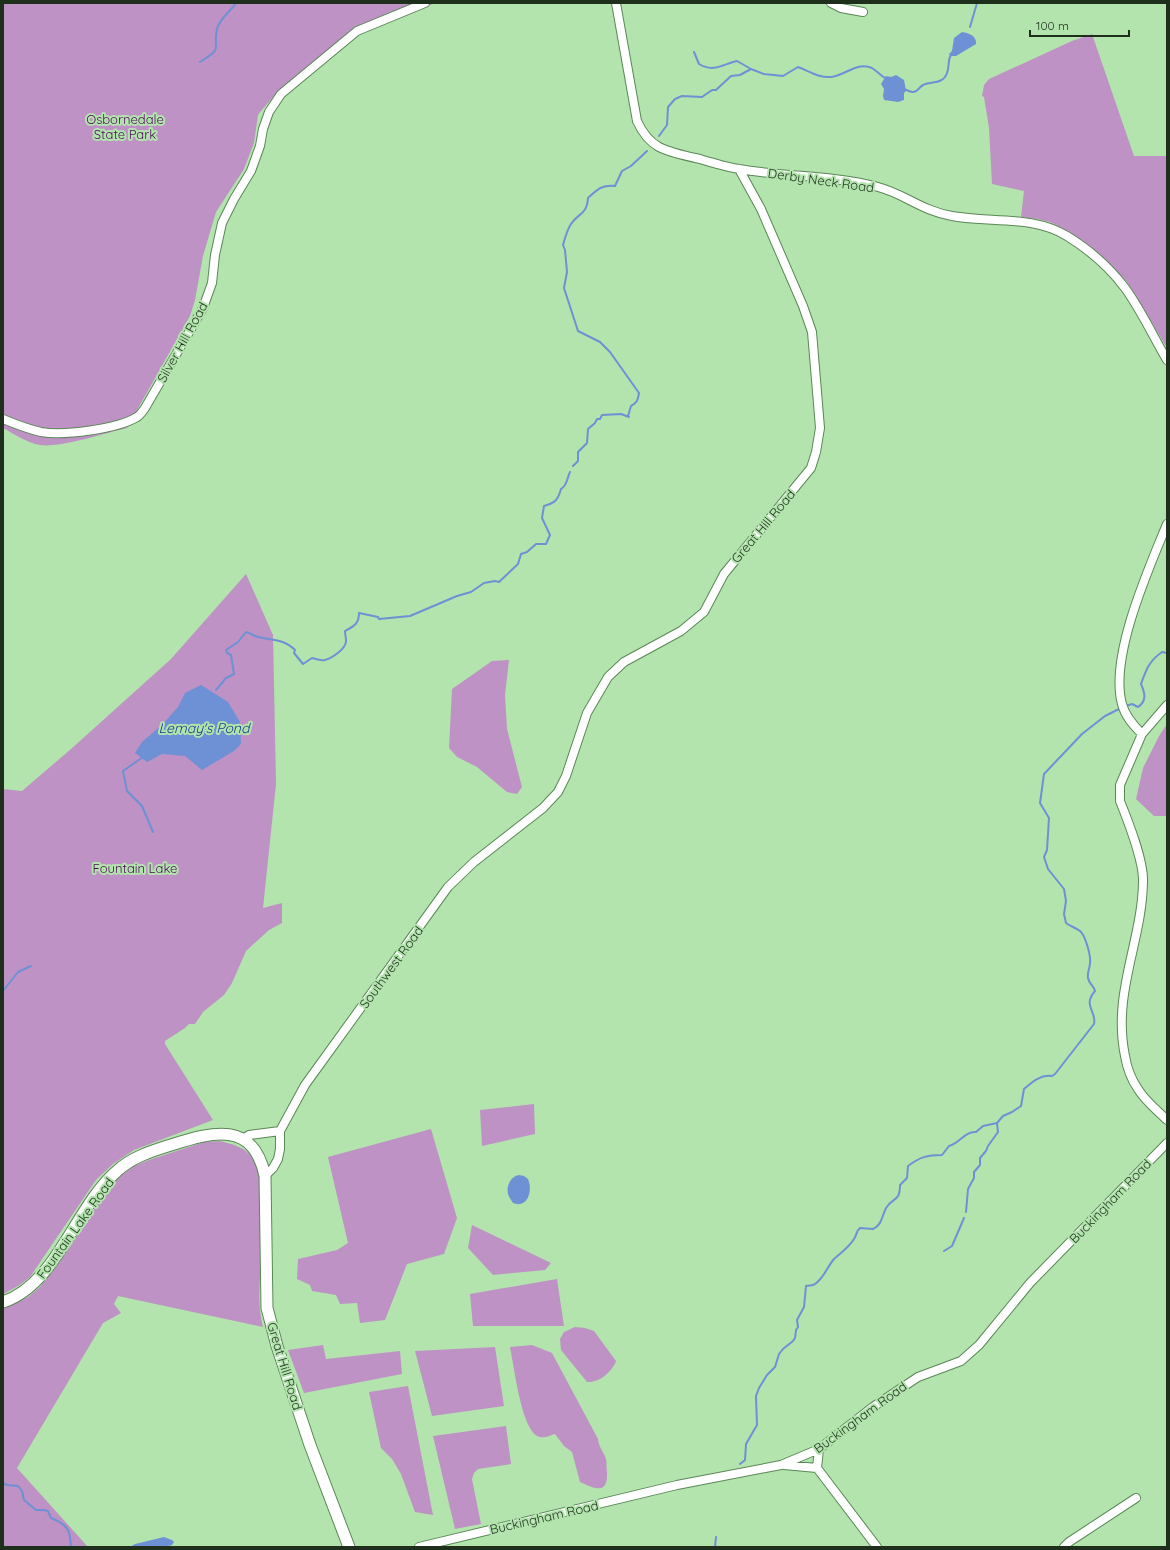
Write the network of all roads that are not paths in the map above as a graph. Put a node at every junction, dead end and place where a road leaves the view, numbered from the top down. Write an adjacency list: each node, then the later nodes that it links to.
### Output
1 (425, 3): 7 (street, Silver Hill Road)
2 (616, 3): 5 (street, Derby Neck Road)
3 (831, 3): 4 (street)
4 (863, 12)
5 (738, 169): 6 (street, Derby Neck Road); 11 (street, Great Hill Road)
6 (1167, 360)
7 (3, 419)
8 (1167, 524): 10 (street)
9 (1167, 705): 10 (street)
10 (1142, 734): 12 (street)
11 (525, 822): 13 (street, Southwest Road)
12 (1167, 1120)
13 (280, 1131): 14 (street); 16 (street, Southwest Road)
14 (242, 1139): 16 (main road, Fountain Lake Road); 17 (main road, Fountain Lake Road)
15 (1167, 1143): 18 (street, Buckingham Road)
16 (265, 1176): 22 (main road, Great Hill Road)
17 (3, 1302)
18 (819, 1449): 19 (street, Buckingham Road); 20 (street)
19 (781, 1465): 20 (street); 23 (street, Buckingham Road)
20 (817, 1468): 24 (street)
21 (1136, 1498): 25 (street)
22 (349, 1547)
23 (418, 1547)
24 (877, 1547)
25 (1064, 1547)

